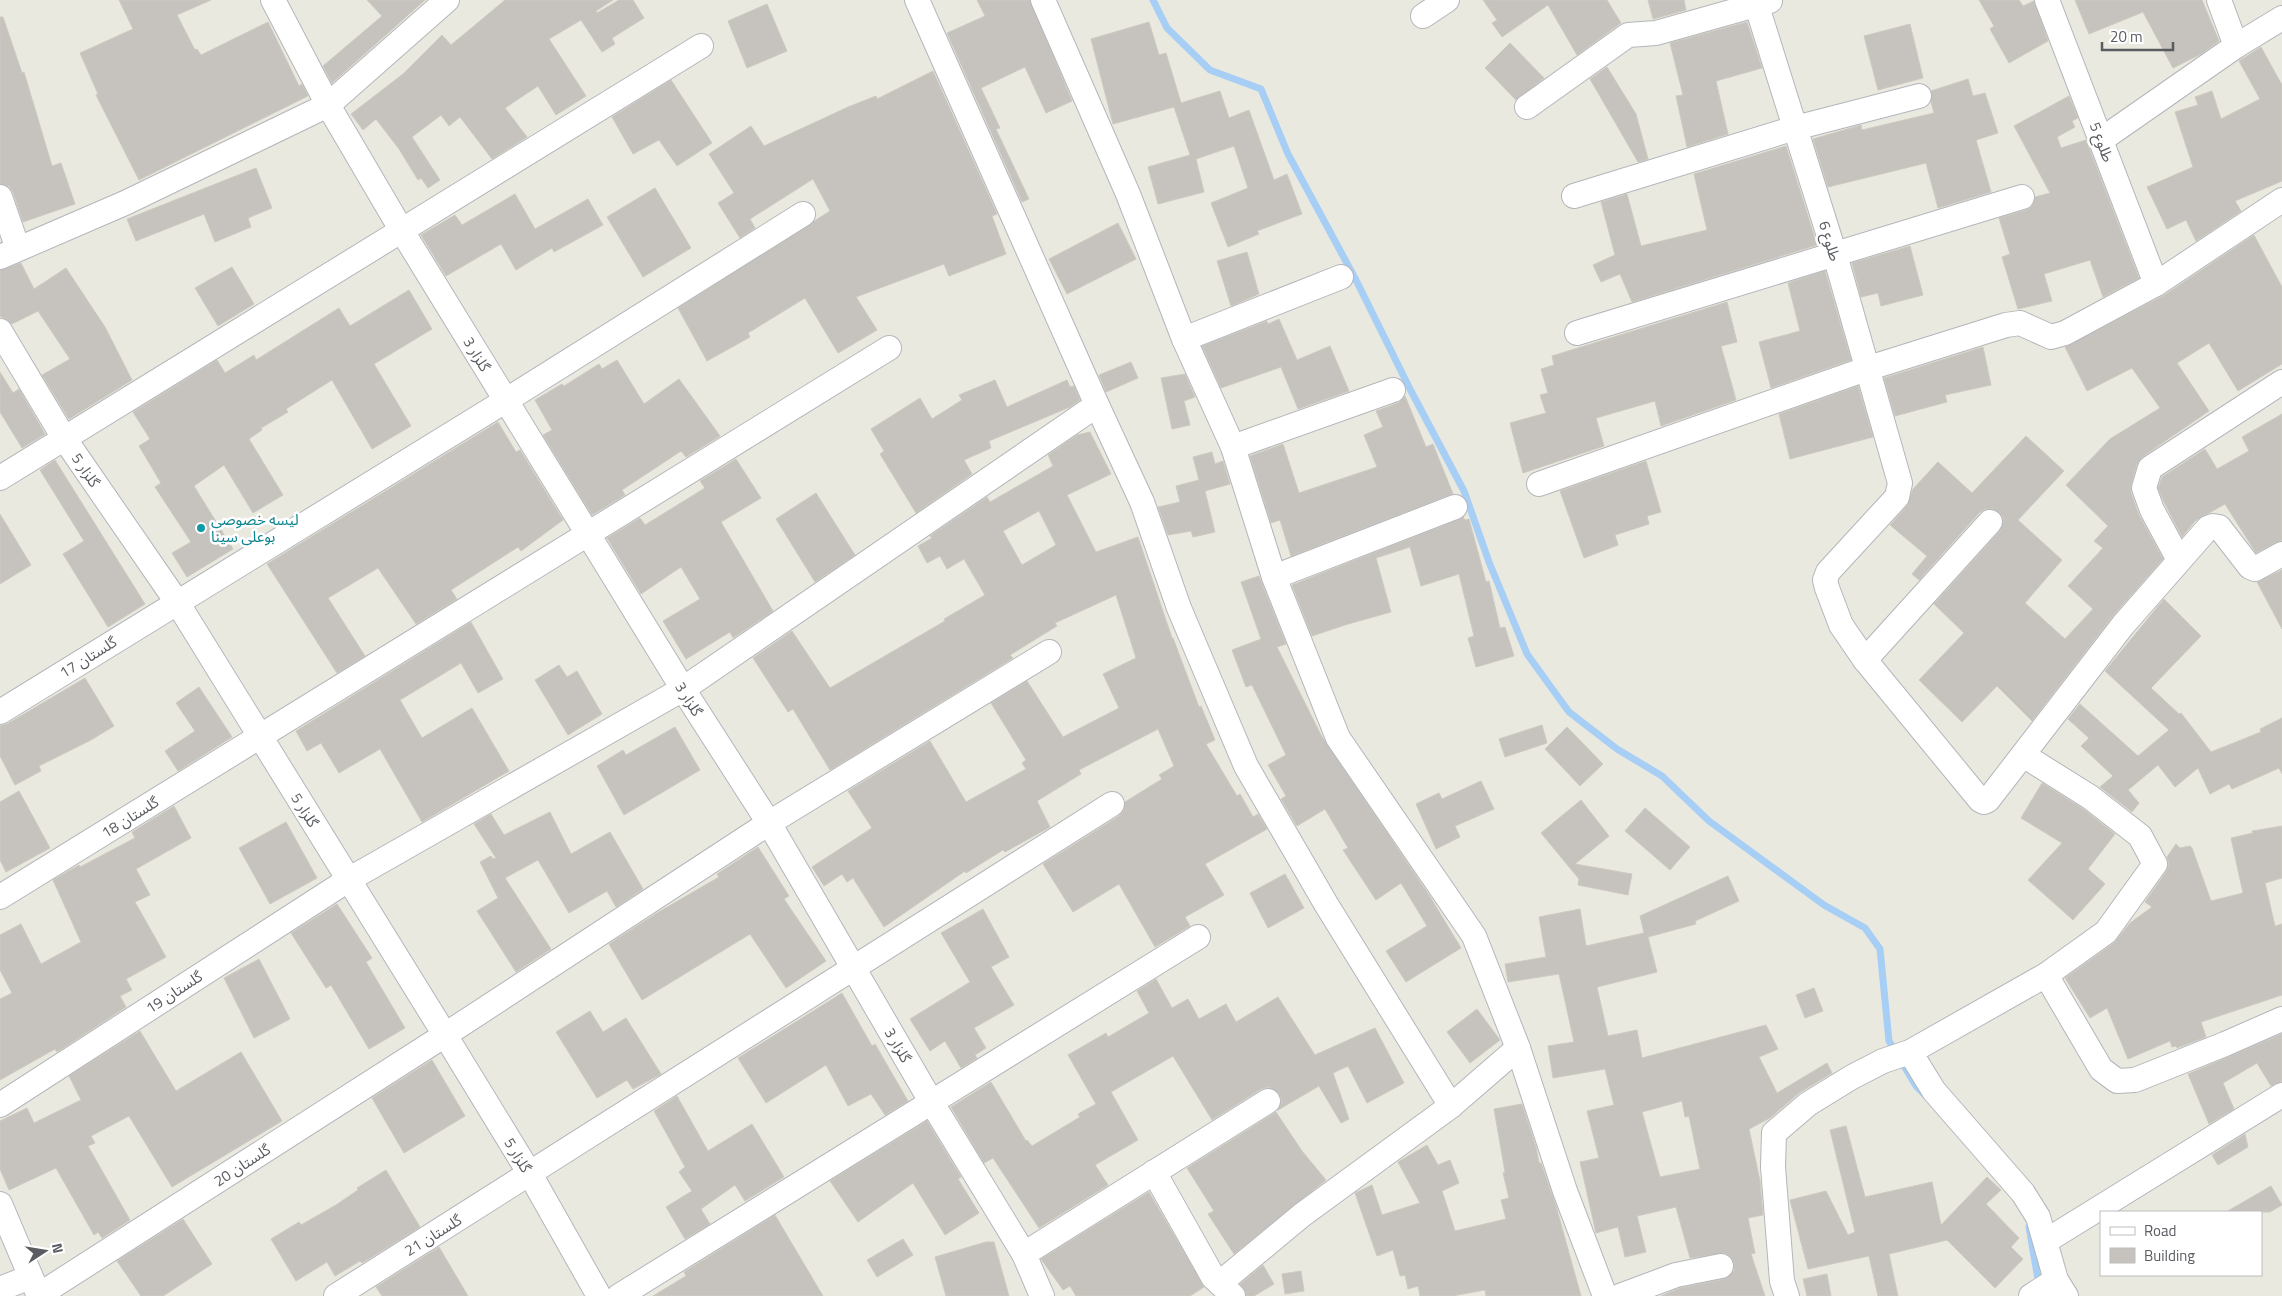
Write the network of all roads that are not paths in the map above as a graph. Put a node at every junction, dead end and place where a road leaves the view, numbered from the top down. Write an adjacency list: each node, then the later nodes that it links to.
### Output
1 (273, 0): 14 (street, گلزار 3)
2 (447, 0): 14 (street)
3 (917, 0): 36 (street)
4 (1043, 0): 30 (street)
5 (1447, 0): 9 (street)
6 (2047, 0): 17 (street, طلوع 5)
7 (2219, 0): 12 (street)
8 (1761, 2): 15 (street); 16 (street, طلوع 6)
9 (1423, 16)
10 (2282, 18): 12 (street)
11 (701, 46): 23 (street)
12 (2236, 46): 17 (street)
13 (1919, 96): 16 (street)
14 (328, 105): 23 (street, گلزار 3); 24 (street)
15 (1527, 106)
16 (1796, 128): 18 (street); 25 (street, طلوع 6)
17 (2101, 140): 27 (street, طلوع 5)
18 (1574, 196)
19 (0, 197): 24 (street)
20 (2022, 197): 25 (street)
21 (2282, 200): 27 (street)
22 (803, 214): 35 (street, گلستان 17)
23 (402, 231): 35 (street, گلزار 3); 37 (street)
24 (9, 253)
25 (1835, 255): 29 (street); 32 (street, طلوع 6)
26 (1341, 277): 30 (street)
27 (2156, 284): 32 (street)
28 (0, 331): 37 (street, گلزار 5)
29 (1577, 333)
30 (1184, 339): 38 (street)
31 (889, 348): 43 (street, گلستان 18)
32 (1868, 368): 40 (street); 49 (street, طلوع 6)
33 (2282, 382): 45 (street)
34 (1393, 390): 38 (street)
35 (505, 401): 43 (street, گلزار 3); 47 (street, گلستان 17)
36 (1096, 405): 50 (street, گلستان 19); 69 (street)
37 (64, 438): 39 (street); 47 (street, گلزار 5)
38 (1233, 447): 46 (street)
39 (0, 478)
40 (1538, 484)
41 (1455, 507): 46 (street)
42 (1990, 522): 49 (street)
43 (588, 534): 50 (street, گلزار 3); 52 (street, گلستان 18)
44 (2282, 554): 45 (street)
45 (2179, 560): 53 (street)
46 (1274, 577): 63 (street)
47 (177, 602): 51 (street, گلستان 17); 52 (street, گلزار 5)
48 (1048, 652): 55 (street, گلستان 20)
49 (1865, 660): 53 (street)
50 (683, 689): 55 (street, گلزار 3); 56 (street, گلستان 19)
51 (0, 712)
52 (260, 737): 56 (street, گلزار 5); 57 (street, گلستان 18)
53 (2023, 755): 60 (street)
54 (1112, 804): 59 (street, گلستان 21)
55 (769, 823): 59 (street, گلزار 3); 62 (street, گلستان 20)
56 (348, 880): 62 (street, گلزار 5); 68 (street, گلستان 19)
57 (0, 897)
58 (1198, 937): 67 (street)
59 (854, 969): 67 (street, گلزار 3); 71 (street, گلستان 21)
60 (2046, 975): 61 (street); 64 (street)
61 (2282, 1019)
62 (445, 1035): 71 (street, گلزار 5); 78 (street, گلستان 20)
63 (1518, 1048): 69 (street); 84 (street)
64 (1910, 1052): 73 (street); 86 (street)
65 (2282, 1095): 73 (street)
66 (1268, 1101): 70 (street)
67 (932, 1103): 74 (street, گلزار 3); 82 (street)
68 (0, 1105)
69 (1451, 1106): 79 (street)
70 (1154, 1172): 74 (street); 79 (street)
71 (530, 1174): 80 (street, گلستان 21); 81 (street, گلزار 5)
72 (0, 1204): 78 (street)
73 (2046, 1241): 76 (street)
74 (1024, 1254): 83 (street, گلزار 3)
75 (1721, 1266): 85 (street)
76 (2061, 1288): 87 (street)
77 (0, 1289): 78 (street, گلستان 20)
78 (36, 1289)
79 (1226, 1290)
80 (336, 1296)
81 (599, 1296)
82 (619, 1296)
83 (1042, 1296)
84 (1605, 1296)
85 (1620, 1296)
86 (1787, 1296)
87 (2031, 1296)

